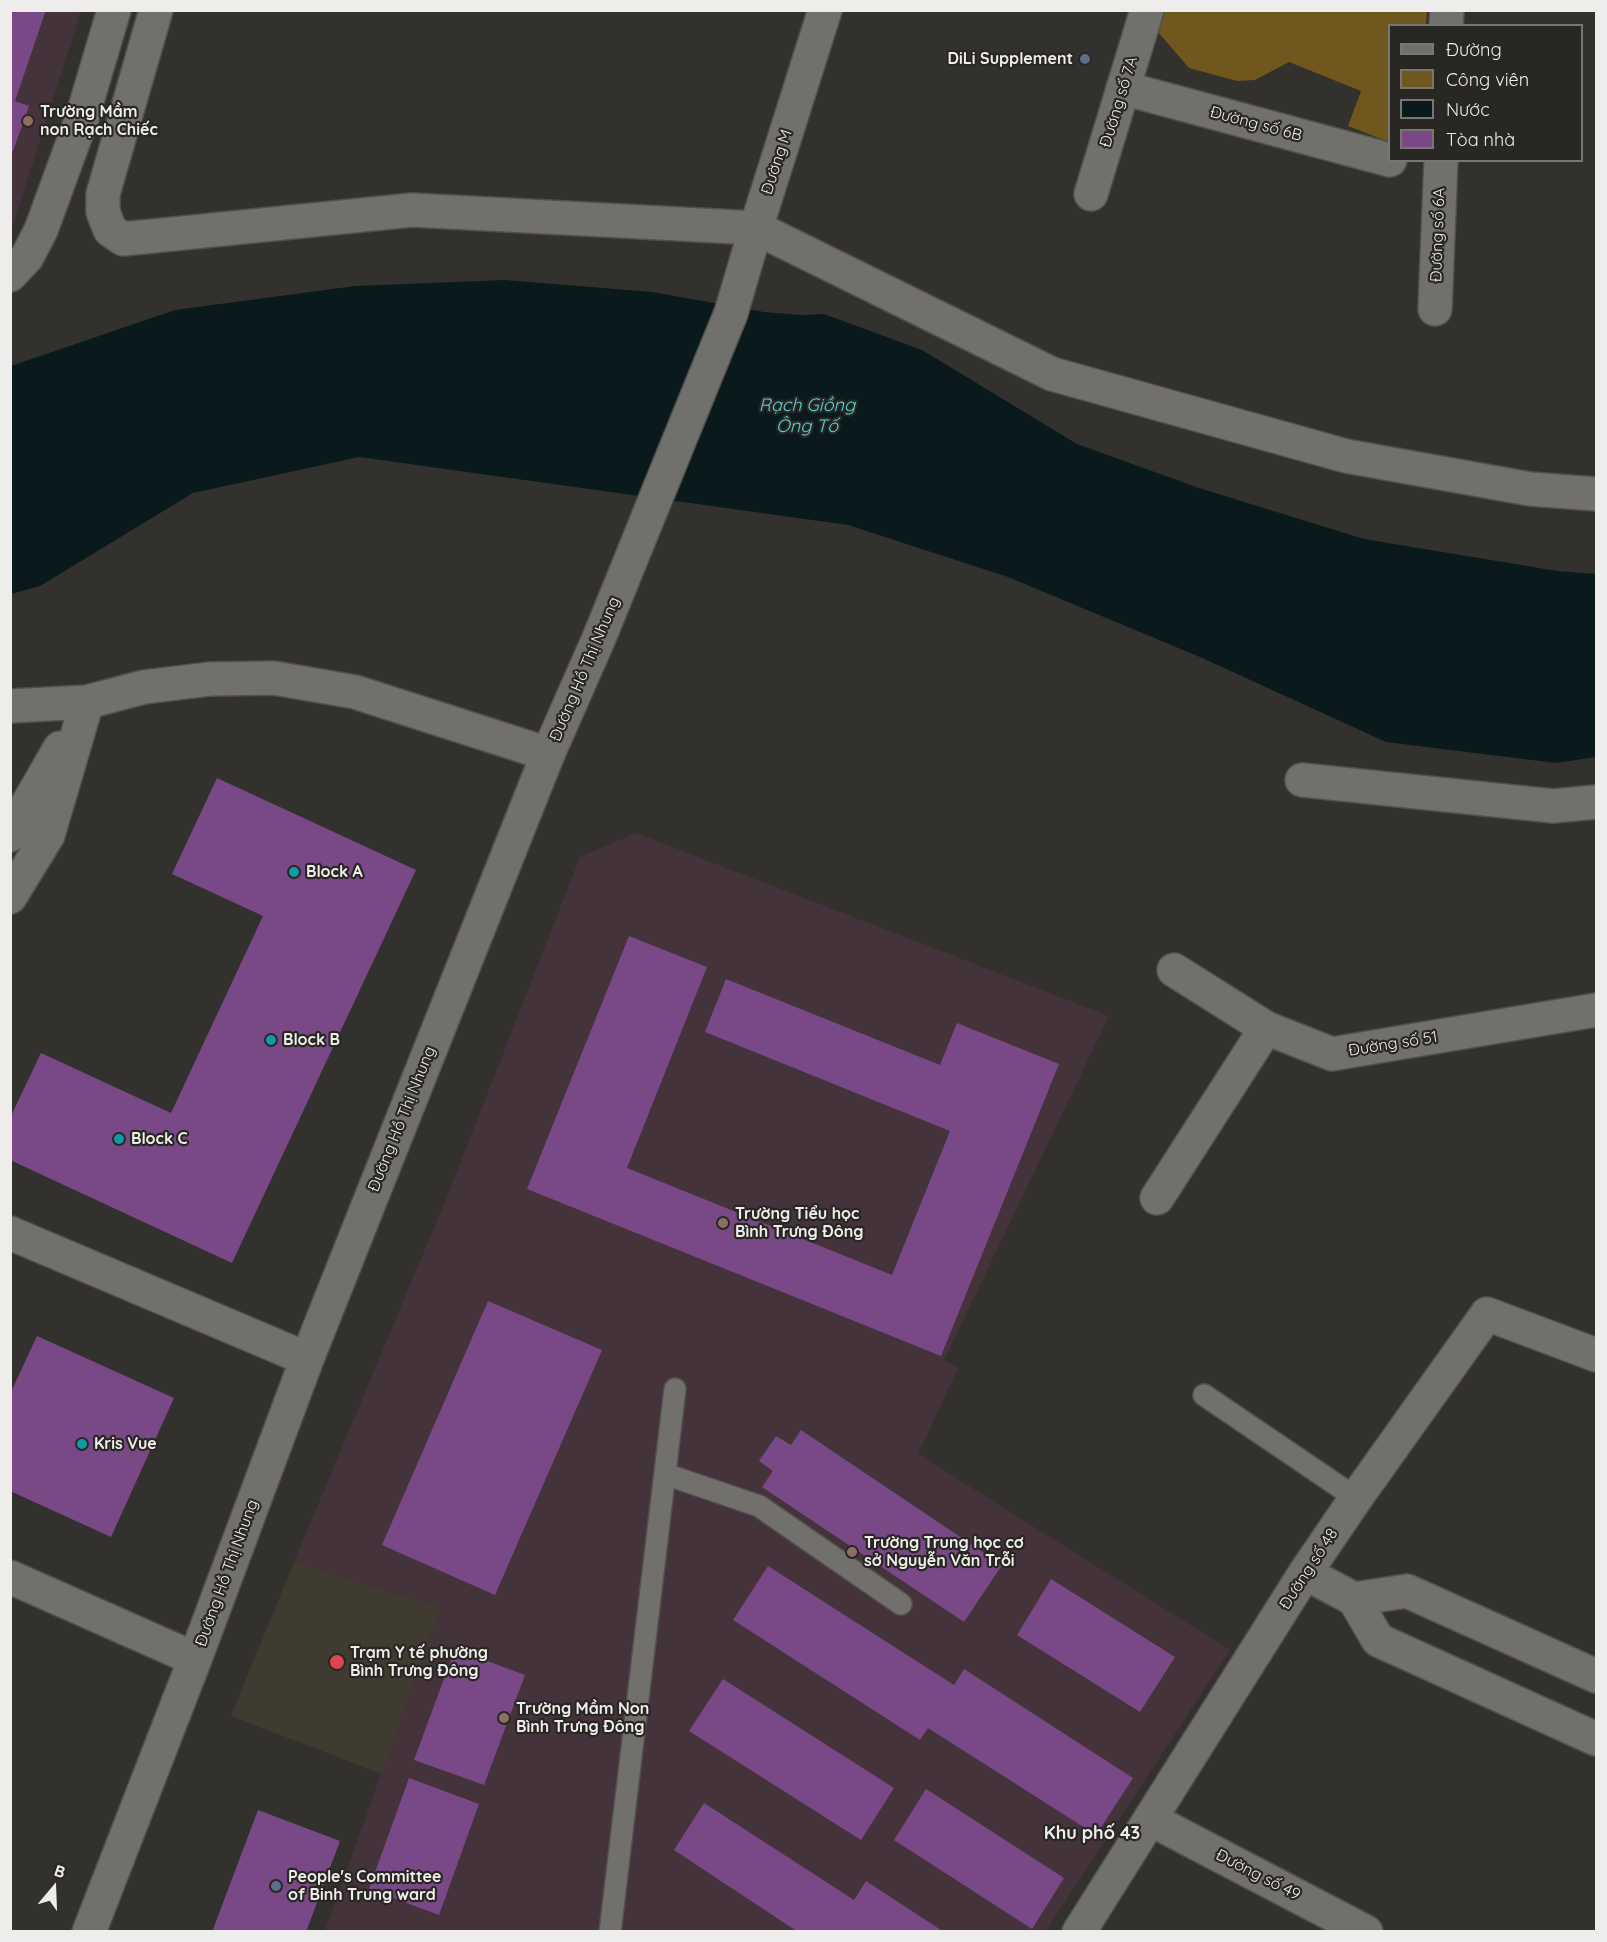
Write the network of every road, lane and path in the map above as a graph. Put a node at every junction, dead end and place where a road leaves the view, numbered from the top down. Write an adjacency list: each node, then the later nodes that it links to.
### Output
1 (114, 10): 11 (street)
2 (156, 10): 10 (street)
3 (825, 10): 10 (street, Đường M)
4 (1146, 10): 5 (street, Đường số 7A)
5 (1123, 88): 6 (street, Đường số 6B); 9 (street, Đường số 7A)
6 (1388, 159)
7 (1404, 162): 8 (street, Đường số 6B)
8 (1440, 167): 12 (street, Đường số 6A)
9 (1091, 194)
10 (756, 228): 13 (street, Đường M); 14 (street)
11 (10, 275)
12 (1435, 309)
13 (731, 313): 17 (street, Đường Hồ Thị Nhung)
14 (1596, 494)
15 (87, 702): 16 (street); 17 (street); 20 (street); 21 (street)
16 (10, 706)
17 (548, 754): 28 (street, Đường Hồ Thị Nhung)
18 (1302, 780): 19 (street)
19 (1596, 802)
20 (10, 835)
21 (10, 897)
22 (1174, 970): 24 (street, Đường số 51)
23 (1596, 1010): 24 (street, Đường số 51)
24 (1266, 1028): 25 (street)
25 (1157, 1198)
26 (10, 1233): 28 (street)
27 (1596, 1355): 32 (street, Đường số 48)
28 (307, 1359): 37 (street, Đường Hồ Thị Nhung)
29 (675, 1389): 31 (lane)
30 (1204, 1395): 32 (lane)
31 (665, 1474): 36 (lane); 42 (lane)
32 (1356, 1498): 33 (street, Đường số 48)
33 (1305, 1573): 35 (street); 40 (street, Đường số 48)
34 (10, 1577): 37 (street)
35 (1354, 1599): 38 (street); 39 (street)
36 (900, 1604)
37 (195, 1659): 41 (street, Đường Hồ Thị Nhung)
38 (1596, 1676)
39 (1596, 1739)
40 (1150, 1820): 43 (street, Đường số 48); 44 (street, Đường số 49)
41 (88, 1932)
42 (610, 1932)
43 (1079, 1932)
44 (1366, 1932)

